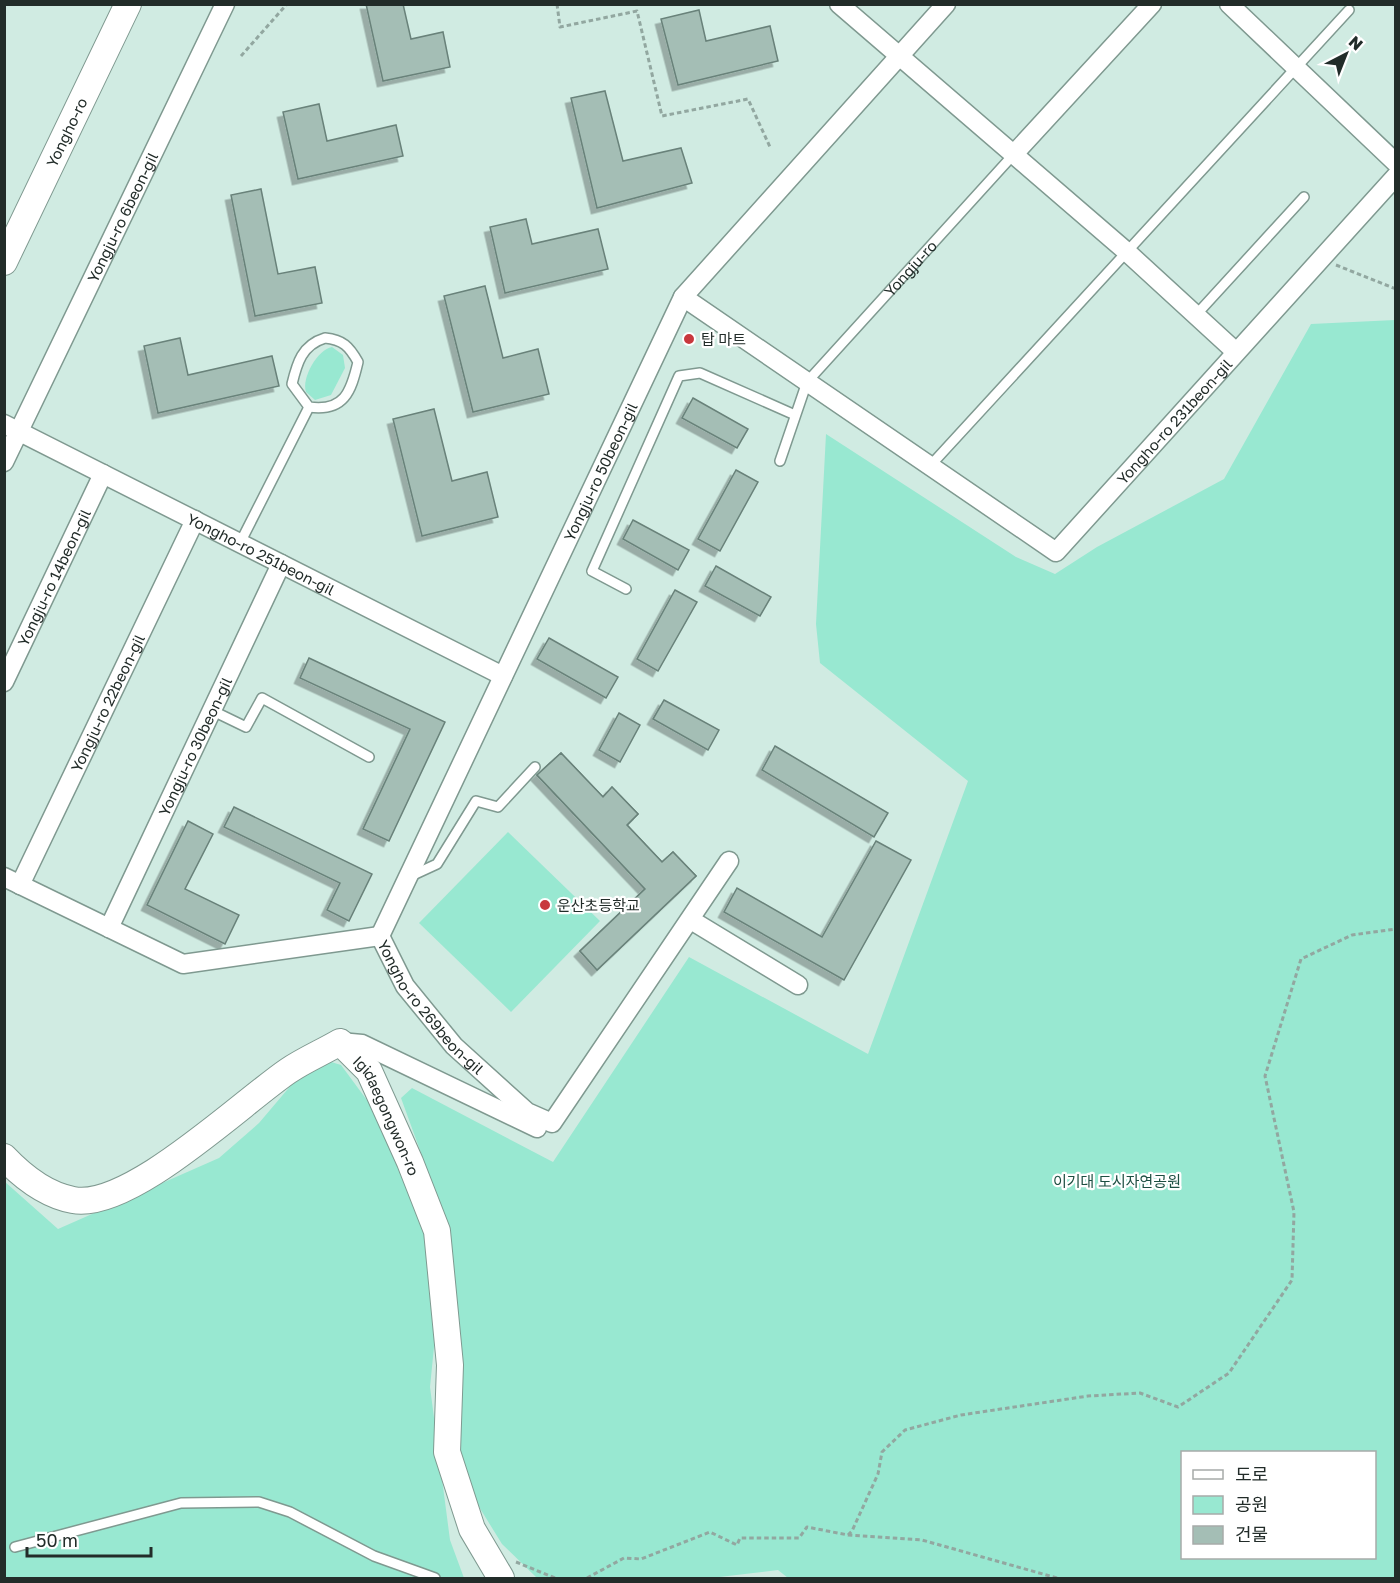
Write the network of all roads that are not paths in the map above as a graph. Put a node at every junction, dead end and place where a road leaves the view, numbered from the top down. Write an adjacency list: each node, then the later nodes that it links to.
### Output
1 (128, 4): 15 (street, Yongho-ro)
2 (225, 4): 22 (street, Yongju-ro 6beon-gil)
3 (839, 4): 8 (street)
4 (946, 4): 8 (street, Yongju-ro 50beon-gil)
5 (1152, 4): 10 (street)
6 (1229, 4): 9 (street)
7 (1349, 10): 9 (lane)
8 (898, 57): 10 (street); 16 (street, Yongju-ro 50beon-gil)
9 (1296, 70): 11 (street); 14 (lane)
10 (1014, 154): 14 (street); 19 (lane, Yongju-ro)
11 (1395, 163)
12 (1395, 176): 18 (street, Yongho-ro 231beon-gil)
13 (1304, 197): 17 (lane)
14 (1127, 252): 17 (street); 25 (lane)
15 (4, 262)
16 (683, 297): 19 (street, Yongho-ro 231beon-gil); 31 (street, Yongju-ro 50beon-gil)
17 (1196, 315): 18 (street)
18 (1236, 352): 25 (street, Yongho-ro 231beon-gil)
19 (807, 382): 21 (lane); 25 (street, Yongho-ro 231beon-gil)
20 (309, 407): 20 (lane); 28 (lane)
21 (795, 415): 23 (lane); 30 (lane)
22 (12, 428): 24 (street); 26 (street, Yongho-ro 251beon-gil)
23 (780, 461)
24 (4, 462)
25 (930, 466)
26 (103, 474): 27 (street, Yongho-ro 251beon-gil); 32 (street, Yongju-ro 14beon-gil)
27 (195, 520): 28 (street, Yongho-ro 251beon-gil); 38 (street, Yongju-ro 22beon-gil)
28 (240, 543): 29 (street, Yongho-ro 251beon-gil)
29 (281, 564): 31 (street, Yongho-ro 251beon-gil); 33 (street, Yongju-ro 30beon-gil)
30 (626, 589)
31 (503, 676): 37 (street, Yongju-ro 50beon-gil)
32 (4, 682)
33 (213, 711): 34 (lane); 40 (street, Yongju-ro 30beon-gil)
34 (369, 757)
35 (535, 767): 37 (lane)
36 (729, 861): 39 (street)
37 (408, 877): 41 (street, Yongju-ro 50beon-gil)
38 (12, 881): 40 (street, Yongho-ro 269beon-gil)
39 (692, 920): 42 (street); 44 (street)
40 (109, 928): 41 (street, Yongho-ro 269beon-gil)
41 (380, 936): 44 (street, Yongho-ro 269beon-gil)
42 (798, 985)
43 (340, 1042): 44 (street); 45 (street, Igidaegongwon-ro); 47 (street, Igidaegongwon-ro)
44 (552, 1123)
45 (4, 1158)
46 (15, 1547): 48 (lane)
47 (497, 1575)
48 (435, 1578)

